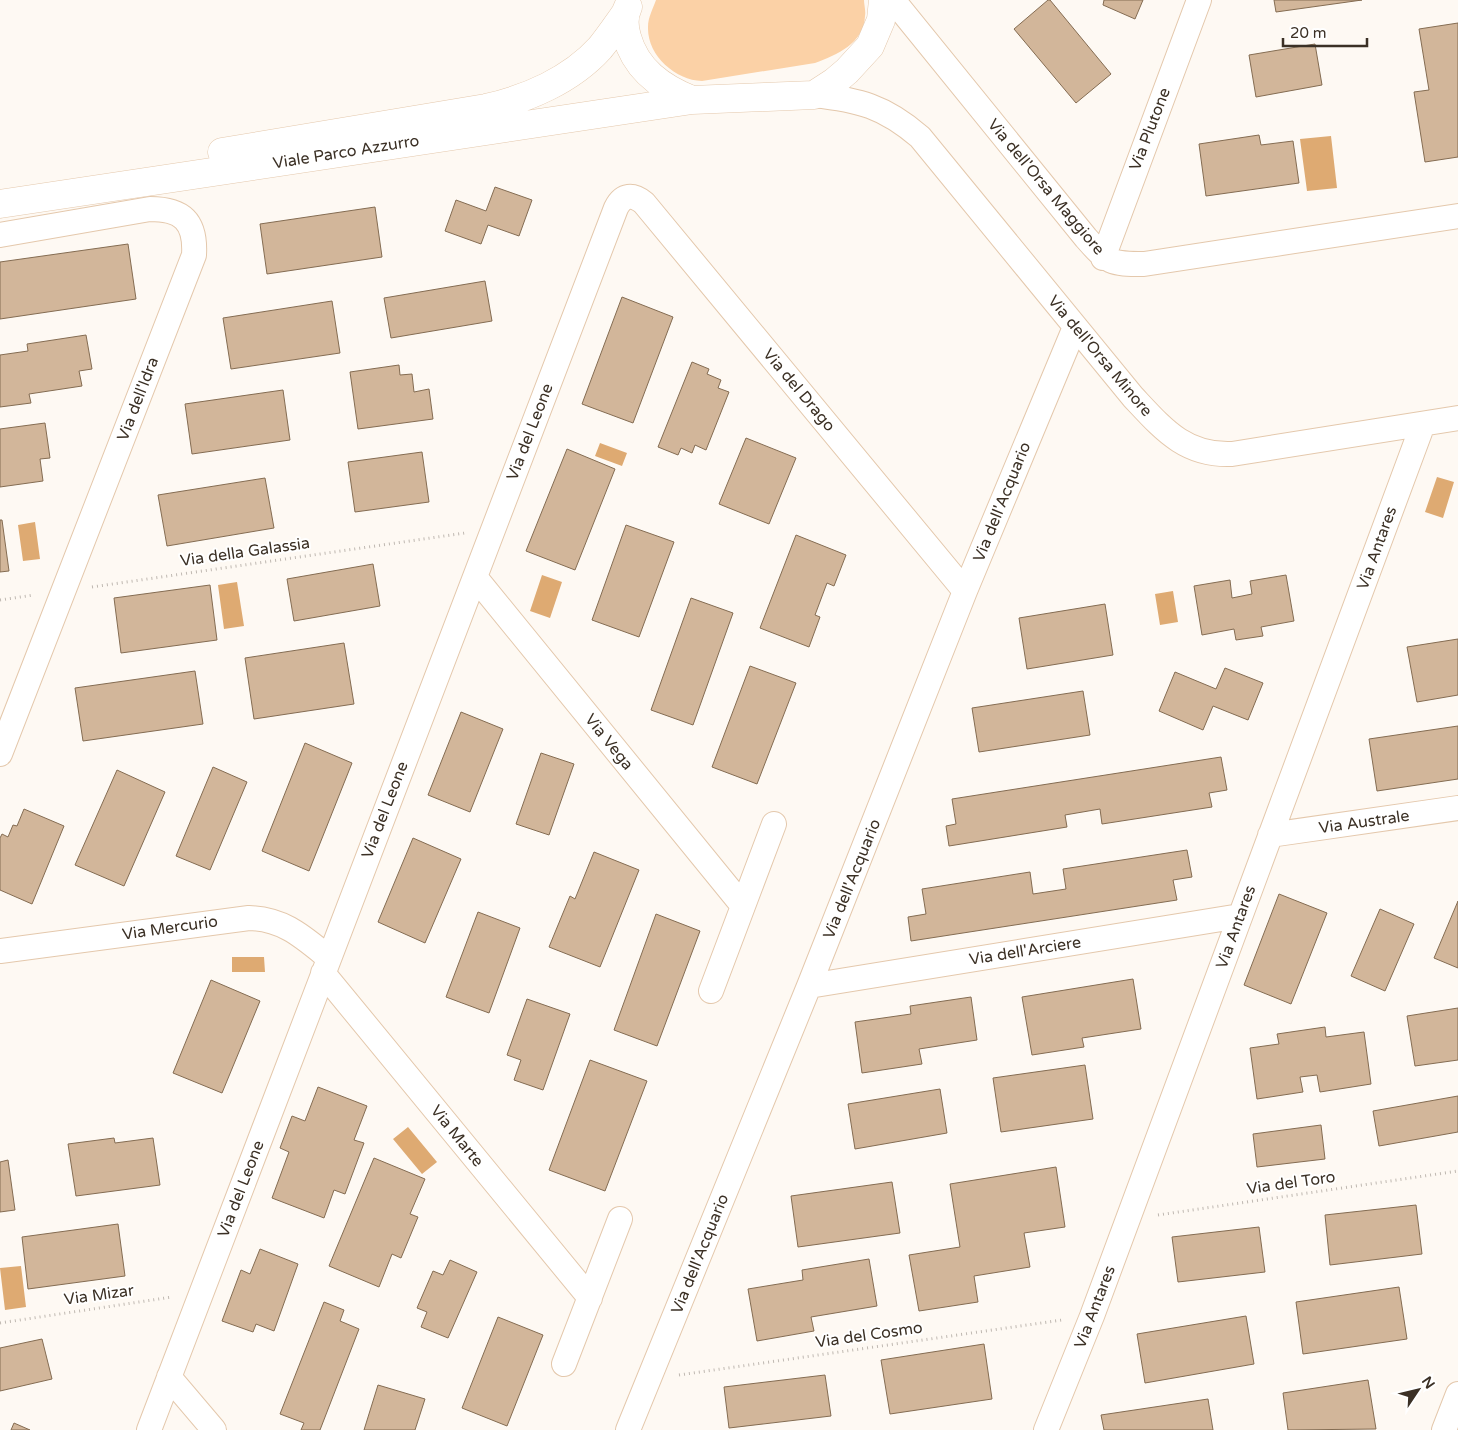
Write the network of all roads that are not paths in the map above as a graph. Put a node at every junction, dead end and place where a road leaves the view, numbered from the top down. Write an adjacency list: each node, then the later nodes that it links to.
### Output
1 (884, 0): 5 (street)
2 (893, 0): 12 (street, Via dell'Orsa Maggiore)
3 (1199, 0): 12 (street, Via Plutone)
4 (628, 7): 6 (street, Viale Parco Azzurro); 7 (street, Viale Parco Azzurro)
5 (814, 95): 6 (street, Viale Parco Azzurro); 13 (street, Via dell'Orsa Minore)
6 (692, 100): 9 (street, Viale Parco Azzurro)
7 (0, 188)
8 (629, 196): 16 (street, Via del Leone); 17 (street, Via del Drago)
9 (0, 204)
10 (1458, 216): 12 (street, Via dell'Orsa Maggiore)
11 (0, 235): 18 (street, Via dell'Idra)
12 (1103, 258)
13 (1074, 327): 15 (street, Via dell'Orsa Minore); 17 (street, Via dell'Acquario)
14 (1458, 418): 15 (street, Via dell'Orsa Minore)
15 (1423, 424): 21 (street, Via Antares)
16 (475, 577): 22 (street, Via Vega); 25 (street, Via del Leone)
17 (965, 591): 26 (street, Via dell'Acquario)
18 (0, 754)
19 (1458, 808): 21 (street, Via Australe)
20 (774, 824): 22 (street)
21 (1270, 835): 23 (street, Via Antares)
22 (743, 906): 27 (street)
23 (1240, 916): 26 (street, Via dell'Arciere); 36 (street, Via Antares)
24 (0, 951): 25 (street, Via Mercurio)
25 (326, 966): 29 (street, Via Marte); 31 (street, Via del Leone)
26 (809, 986): 35 (street, Via dell'Acquario)
27 (711, 991)
28 (620, 1219): 29 (street)
29 (590, 1298): 30 (street)
30 (564, 1364)
31 (169, 1377): 33 (street, Via del Leone); 34 (street)
32 (1458, 1394): 37 (street)
33 (149, 1430)
34 (214, 1430)
35 (628, 1430)
36 (1046, 1430)
37 (1444, 1430)

